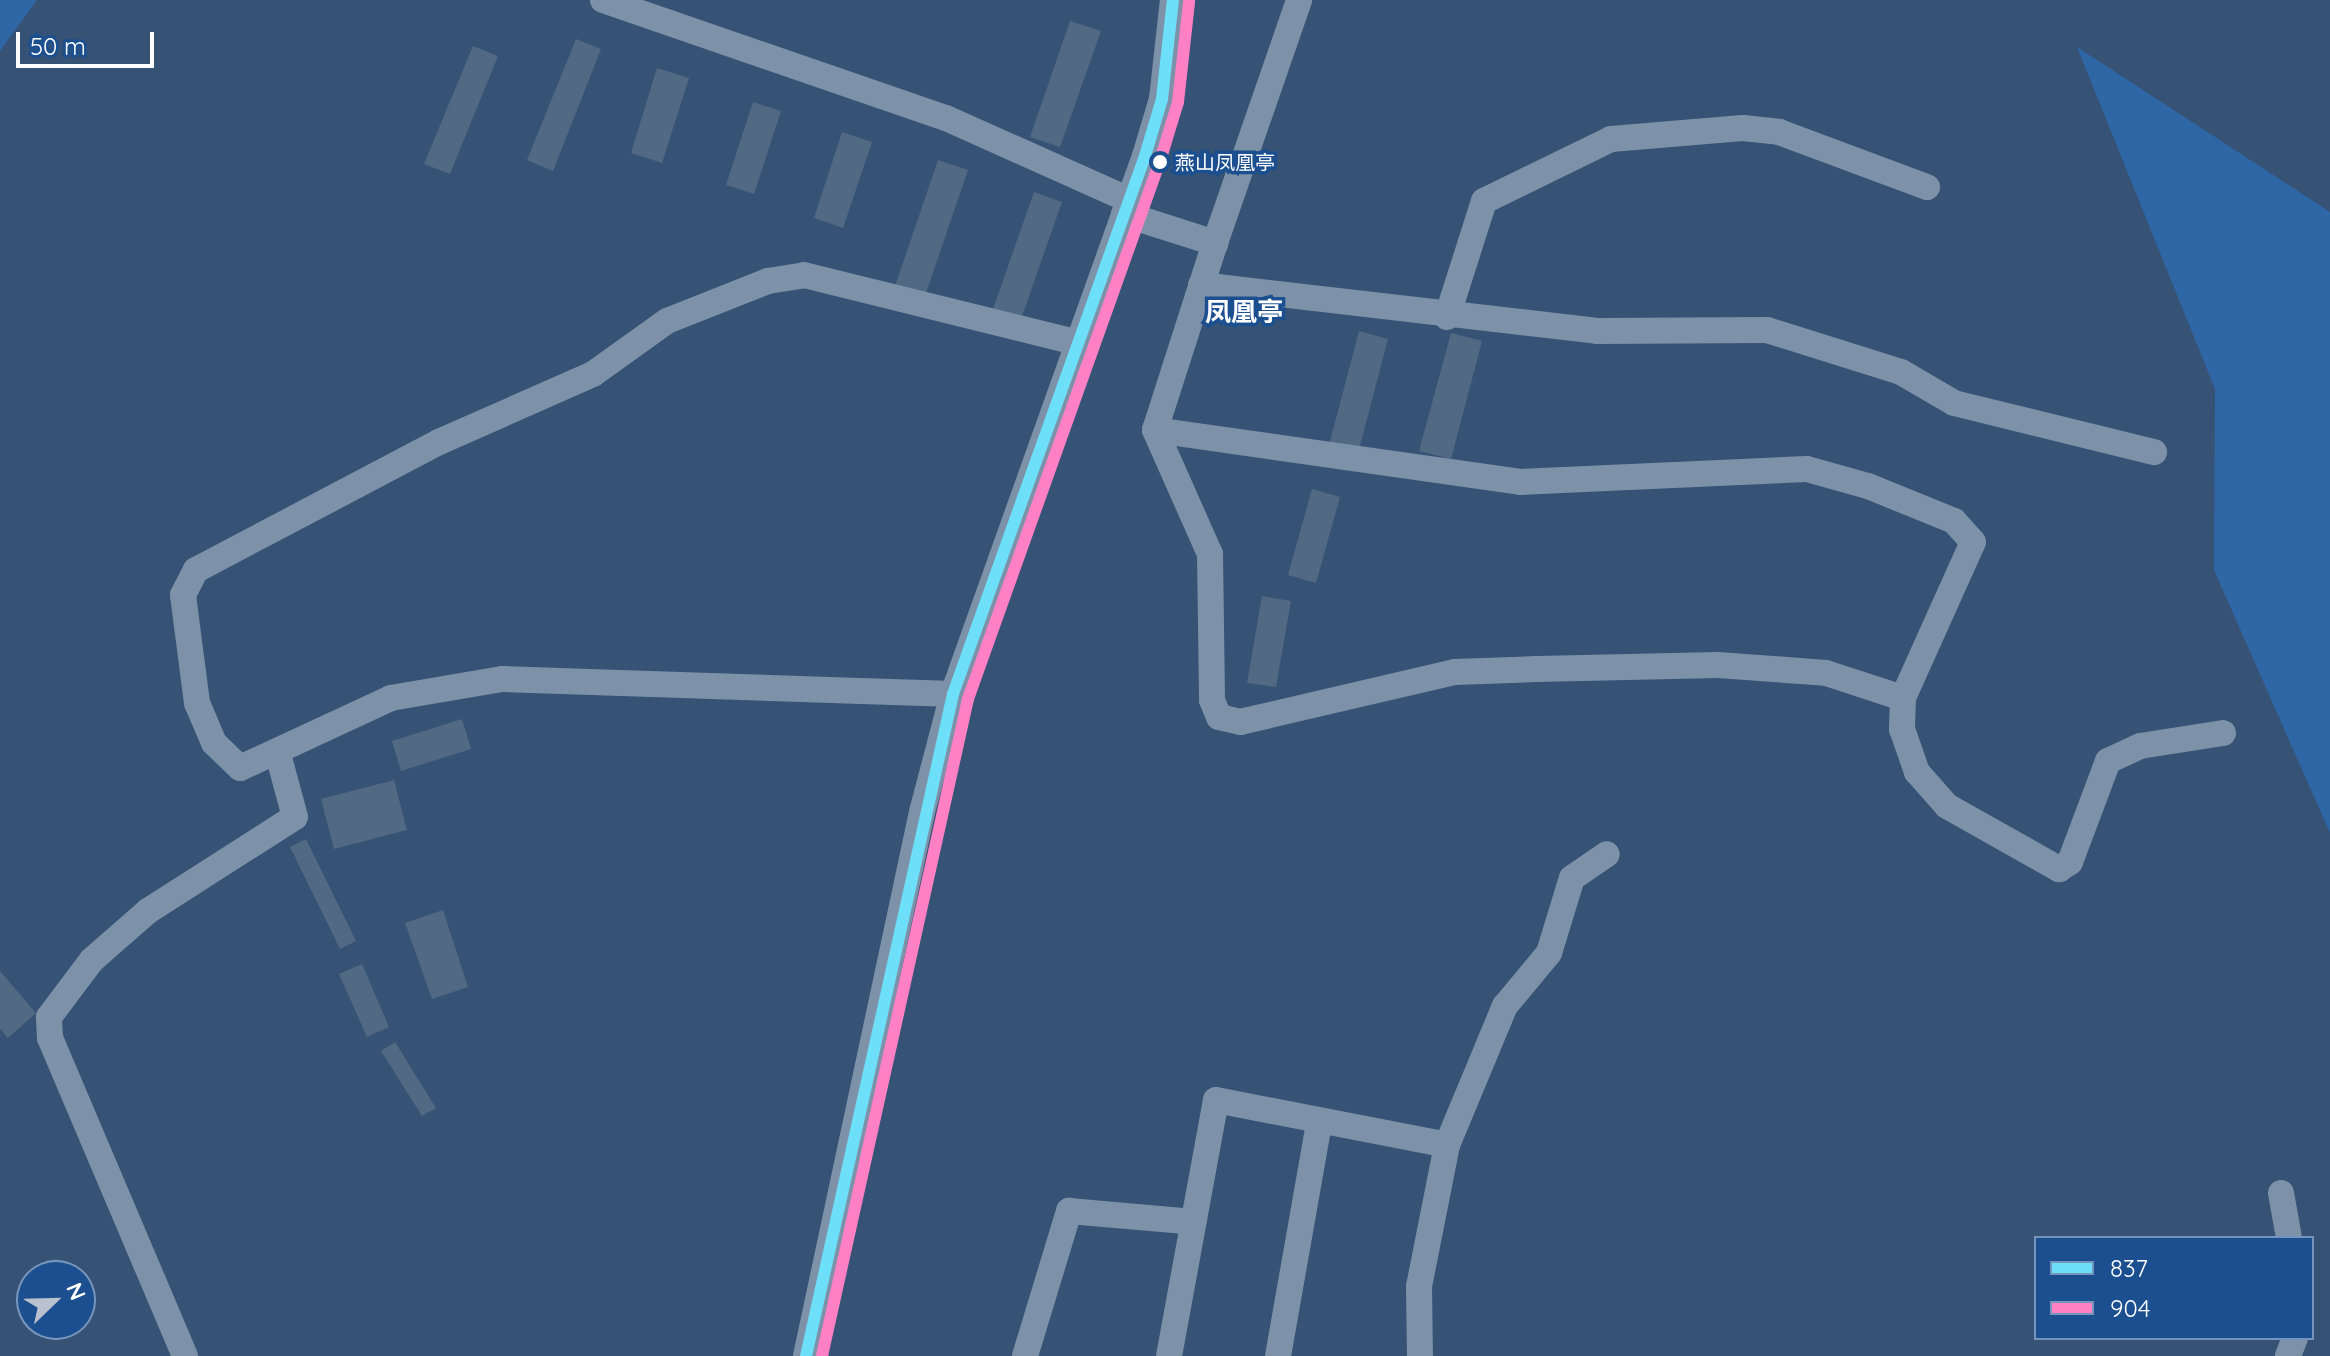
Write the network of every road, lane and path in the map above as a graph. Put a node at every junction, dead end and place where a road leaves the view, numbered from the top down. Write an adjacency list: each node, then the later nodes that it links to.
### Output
1 (603, 0): 5 (street)
2 (1173, 0): 5 (street)
3 (1299, 0): 6 (street)
4 (1927, 187): 8 (street)
5 (1126, 207): 6 (street); 9 (street)
6 (1215, 243): 7 (street)
7 (1201, 285): 8 (street); 10 (street)
8 (1447, 317): 11 (street)
9 (1078, 343): 12 (street); 15 (street)
10 (1155, 430): 13 (street); 13 (street)
11 (2154, 452)
12 (953, 694): 15 (street); 23 (street)
13 (1903, 698): 14 (street)
14 (2223, 733)
15 (278, 754): 22 (street)
16 (1607, 854): 18 (street)
17 (1319, 1123): 18 (street); 20 (street); 26 (street)
18 (1447, 1145): 27 (street)
19 (2281, 1193): 21 (street)
20 (1194, 1222): 24 (street); 25 (street)
21 (2289, 1236)
22 (185, 1356)
23 (806, 1356)
24 (1025, 1356)
25 (1169, 1356)
26 (1278, 1356)
27 (1420, 1356)

